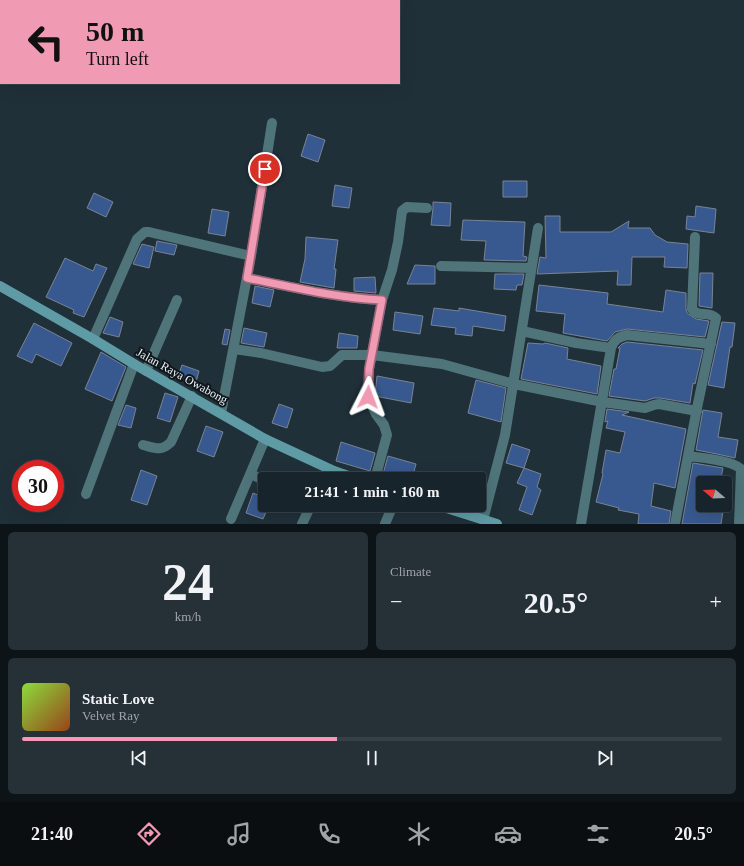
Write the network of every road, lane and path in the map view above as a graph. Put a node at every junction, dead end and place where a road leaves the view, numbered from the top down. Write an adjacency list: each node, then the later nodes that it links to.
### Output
1 (272, 123): 5 (street)
2 (427, 208): 11 (street)
3 (538, 228): 7 (street)
4 (695, 237): 14 (street)
5 (251, 256): 8 (street); 13 (street)
6 (441, 266): 7 (street)
7 (531, 268): 12 (street)
8 (247, 278): 11 (street); 16 (street)
9 (0, 286): 13 (street, Jalan Raya Owabong)
10 (177, 300): 19 (street)
11 (382, 300): 17 (street)
12 (522, 331): 15 (street); 20 (street)
13 (93, 339): 18 (street, Jalan Raya Owabong)
14 (711, 344): 15 (street); 23 (street)
15 (611, 348): 22 (street)
16 (234, 350): 17 (street); 24 (street)
17 (372, 355): 20 (street); 29 (street)
18 (134, 364): 19 (street, Jalan Raya Owabong); 32 (street)
19 (146, 371): 21 (street, Jalan Raya Owabong)
20 (514, 384): 22 (street); 37 (street)
21 (192, 396): 24 (street, Jalan Raya Owabong); 26 (street)
22 (603, 402): 23 (street); 41 (street)
23 (696, 411): 27 (street)
24 (221, 413): 25 (street, Jalan Raya Owabong)
25 (265, 438): 28 (street, Jalan Raya Owabong); 30 (street)
26 (143, 445)
27 (688, 456): 42 (street); 43 (street)
28 (327, 472)
29 (377, 472)
30 (251, 474): 31 (street); 36 (street)
31 (258, 478)
32 (86, 494)
33 (308, 512): 38 (street)
34 (390, 512): 39 (street)
35 (459, 512): 37 (street)
36 (231, 519)
37 (484, 520): 40 (street)
38 (302, 524)
39 (385, 524)
40 (495, 524)
41 (581, 524)
42 (675, 524)
43 (739, 524)

